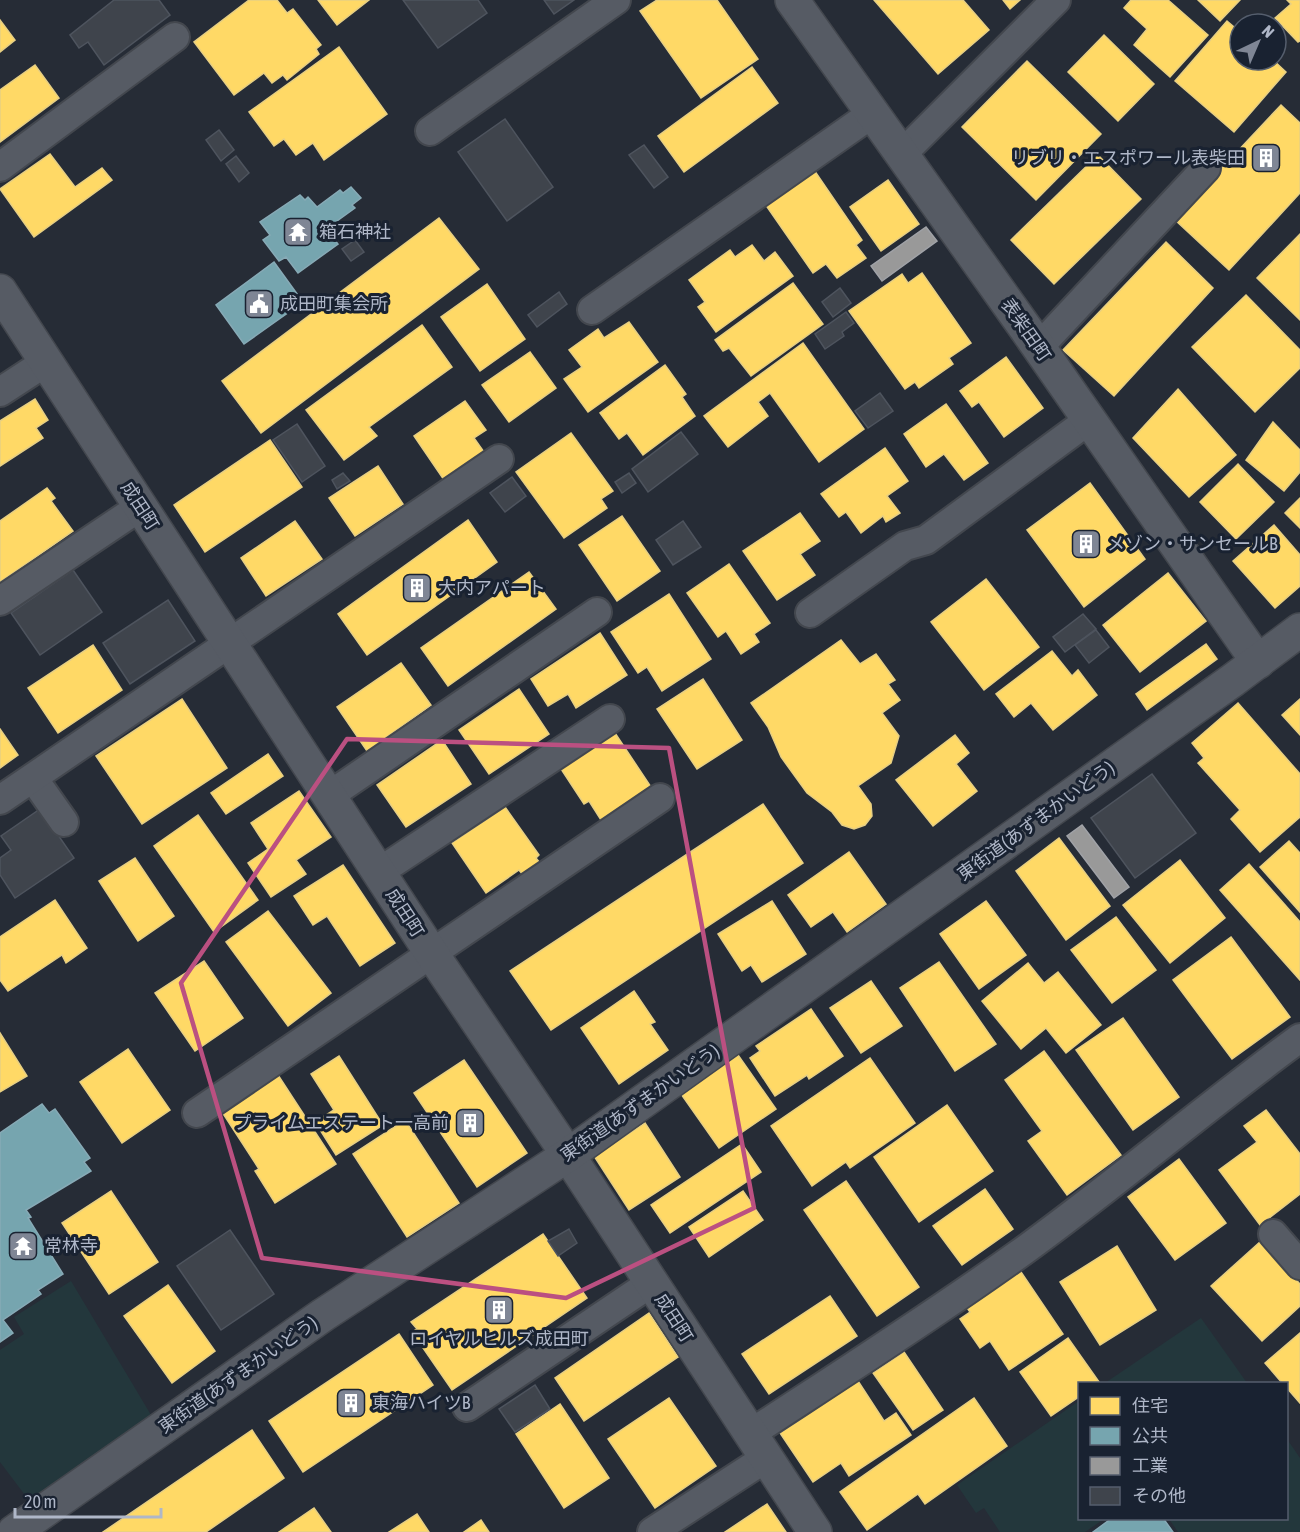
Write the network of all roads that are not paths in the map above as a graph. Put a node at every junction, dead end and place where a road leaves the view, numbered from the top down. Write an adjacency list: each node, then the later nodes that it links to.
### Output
1 (616, 0): 6 (lane)
2 (792, 0): 5 (street, 表柴田町)
3 (1056, 0): 7 (lane)
4 (175, 38): 8 (lane)
5 (873, 113): 7 (street, 表柴田町); 11 (lane)
6 (430, 131)
7 (902, 154): 12 (street, 表柴田町)
8 (0, 167)
9 (1206, 168): 12 (lane)
10 (0, 291): 13 (street, 成田町)
11 (592, 310)
12 (1039, 347): 15 (street, 表柴田町)
13 (46, 362): 14 (lane); 17 (street, 成田町)
14 (0, 392)
15 (1089, 420): 20 (lane); 23 (street, 表柴田町)
16 (499, 459): 22 (lane)
17 (140, 507): 18 (lane); 22 (street, 成田町)
18 (0, 601)
19 (597, 612): 26 (lane)
20 (810, 613)
21 (1300, 630): 23 (street, 東街道(あずまかいどう))
22 (229, 645): 25 (lane); 26 (street, 成田町)
23 (1258, 662): 34 (street, 東街道(あずまかいどう))
24 (610, 719): 30 (lane)
25 (33, 778): 28 (lane); 29 (lane)
26 (330, 795): 30 (street, 成田町)
27 (660, 798): 31 (lane)
28 (0, 800)
29 (64, 822)
30 (379, 872): 31 (street, 成田町)
31 (432, 954): 33 (lane); 34 (street, 成田町)
32 (1300, 1038): 39 (lane)
33 (197, 1113)
34 (568, 1155): 37 (street, 成田町); 40 (street, 東街道(あずまかいどう))
35 (1273, 1234): 36 (lane)
36 (1300, 1265)
37 (651, 1283): 38 (lane); 39 (street, 成田町)
38 (467, 1407)
39 (758, 1446): 41 (lane); 42 (street, 成田町)
40 (14, 1532)
41 (651, 1532)
42 (815, 1532)

